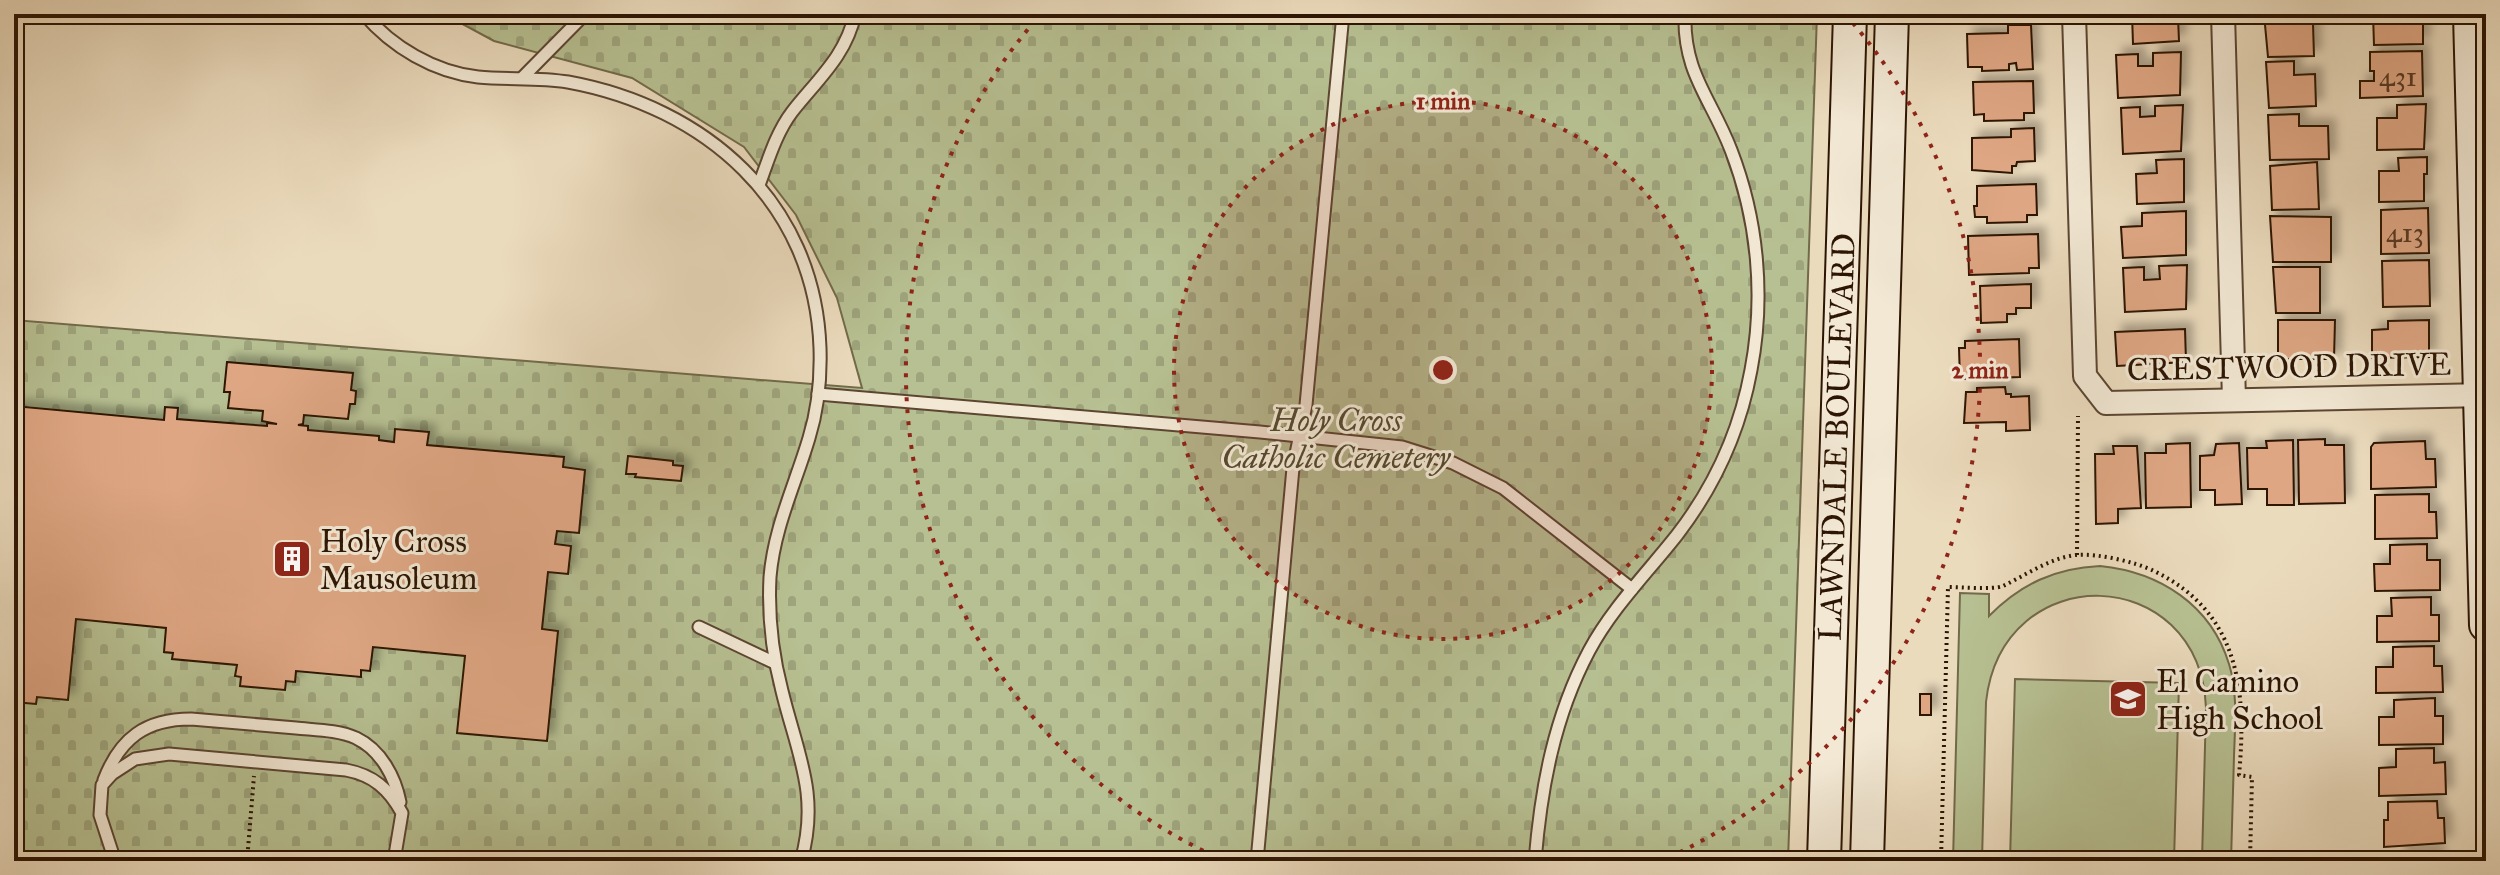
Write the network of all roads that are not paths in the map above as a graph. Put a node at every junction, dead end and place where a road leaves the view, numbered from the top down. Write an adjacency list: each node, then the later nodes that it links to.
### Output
1 (364, 14): 11 (lane)
2 (585, 14): 11 (lane)
3 (855, 14): 12 (lane)
4 (1343, 14): 16 (lane)
5 (1685, 14): 17 (lane)
6 (1850, 14): 28 (street, LAWNDALE BOULEVARD)
7 (1892, 14): 29 (street, LAWNDALE BOULEVARD)
8 (2074, 14): 15 (street, CRESTWOOD DRIVE)
9 (2223, 14): 15 (street)
10 (2470, 14): 14 (street)
11 (522, 78): 12 (lane)
12 (759, 185): 13 (lane)
13 (818, 394): 16 (lane); 20 (lane)
14 (2482, 395): 15 (street, CRESTWOOD DRIVE); 18 (street)
15 (2234, 400)
16 (1300, 436): 17 (lane); 26 (lane)
17 (1632, 589): 27 (lane)
18 (2486, 625)
19 (699, 627): 20 (lane)
20 (775, 663): 25 (lane)
21 (102, 785): 22 (lane); 22 (lane); 23 (lane)
22 (402, 813): 24 (lane)
23 (115, 861)
24 (394, 861)
25 (801, 861)
26 (1257, 861)
27 (1535, 861)
28 (1824, 861)
29 (1867, 861)

